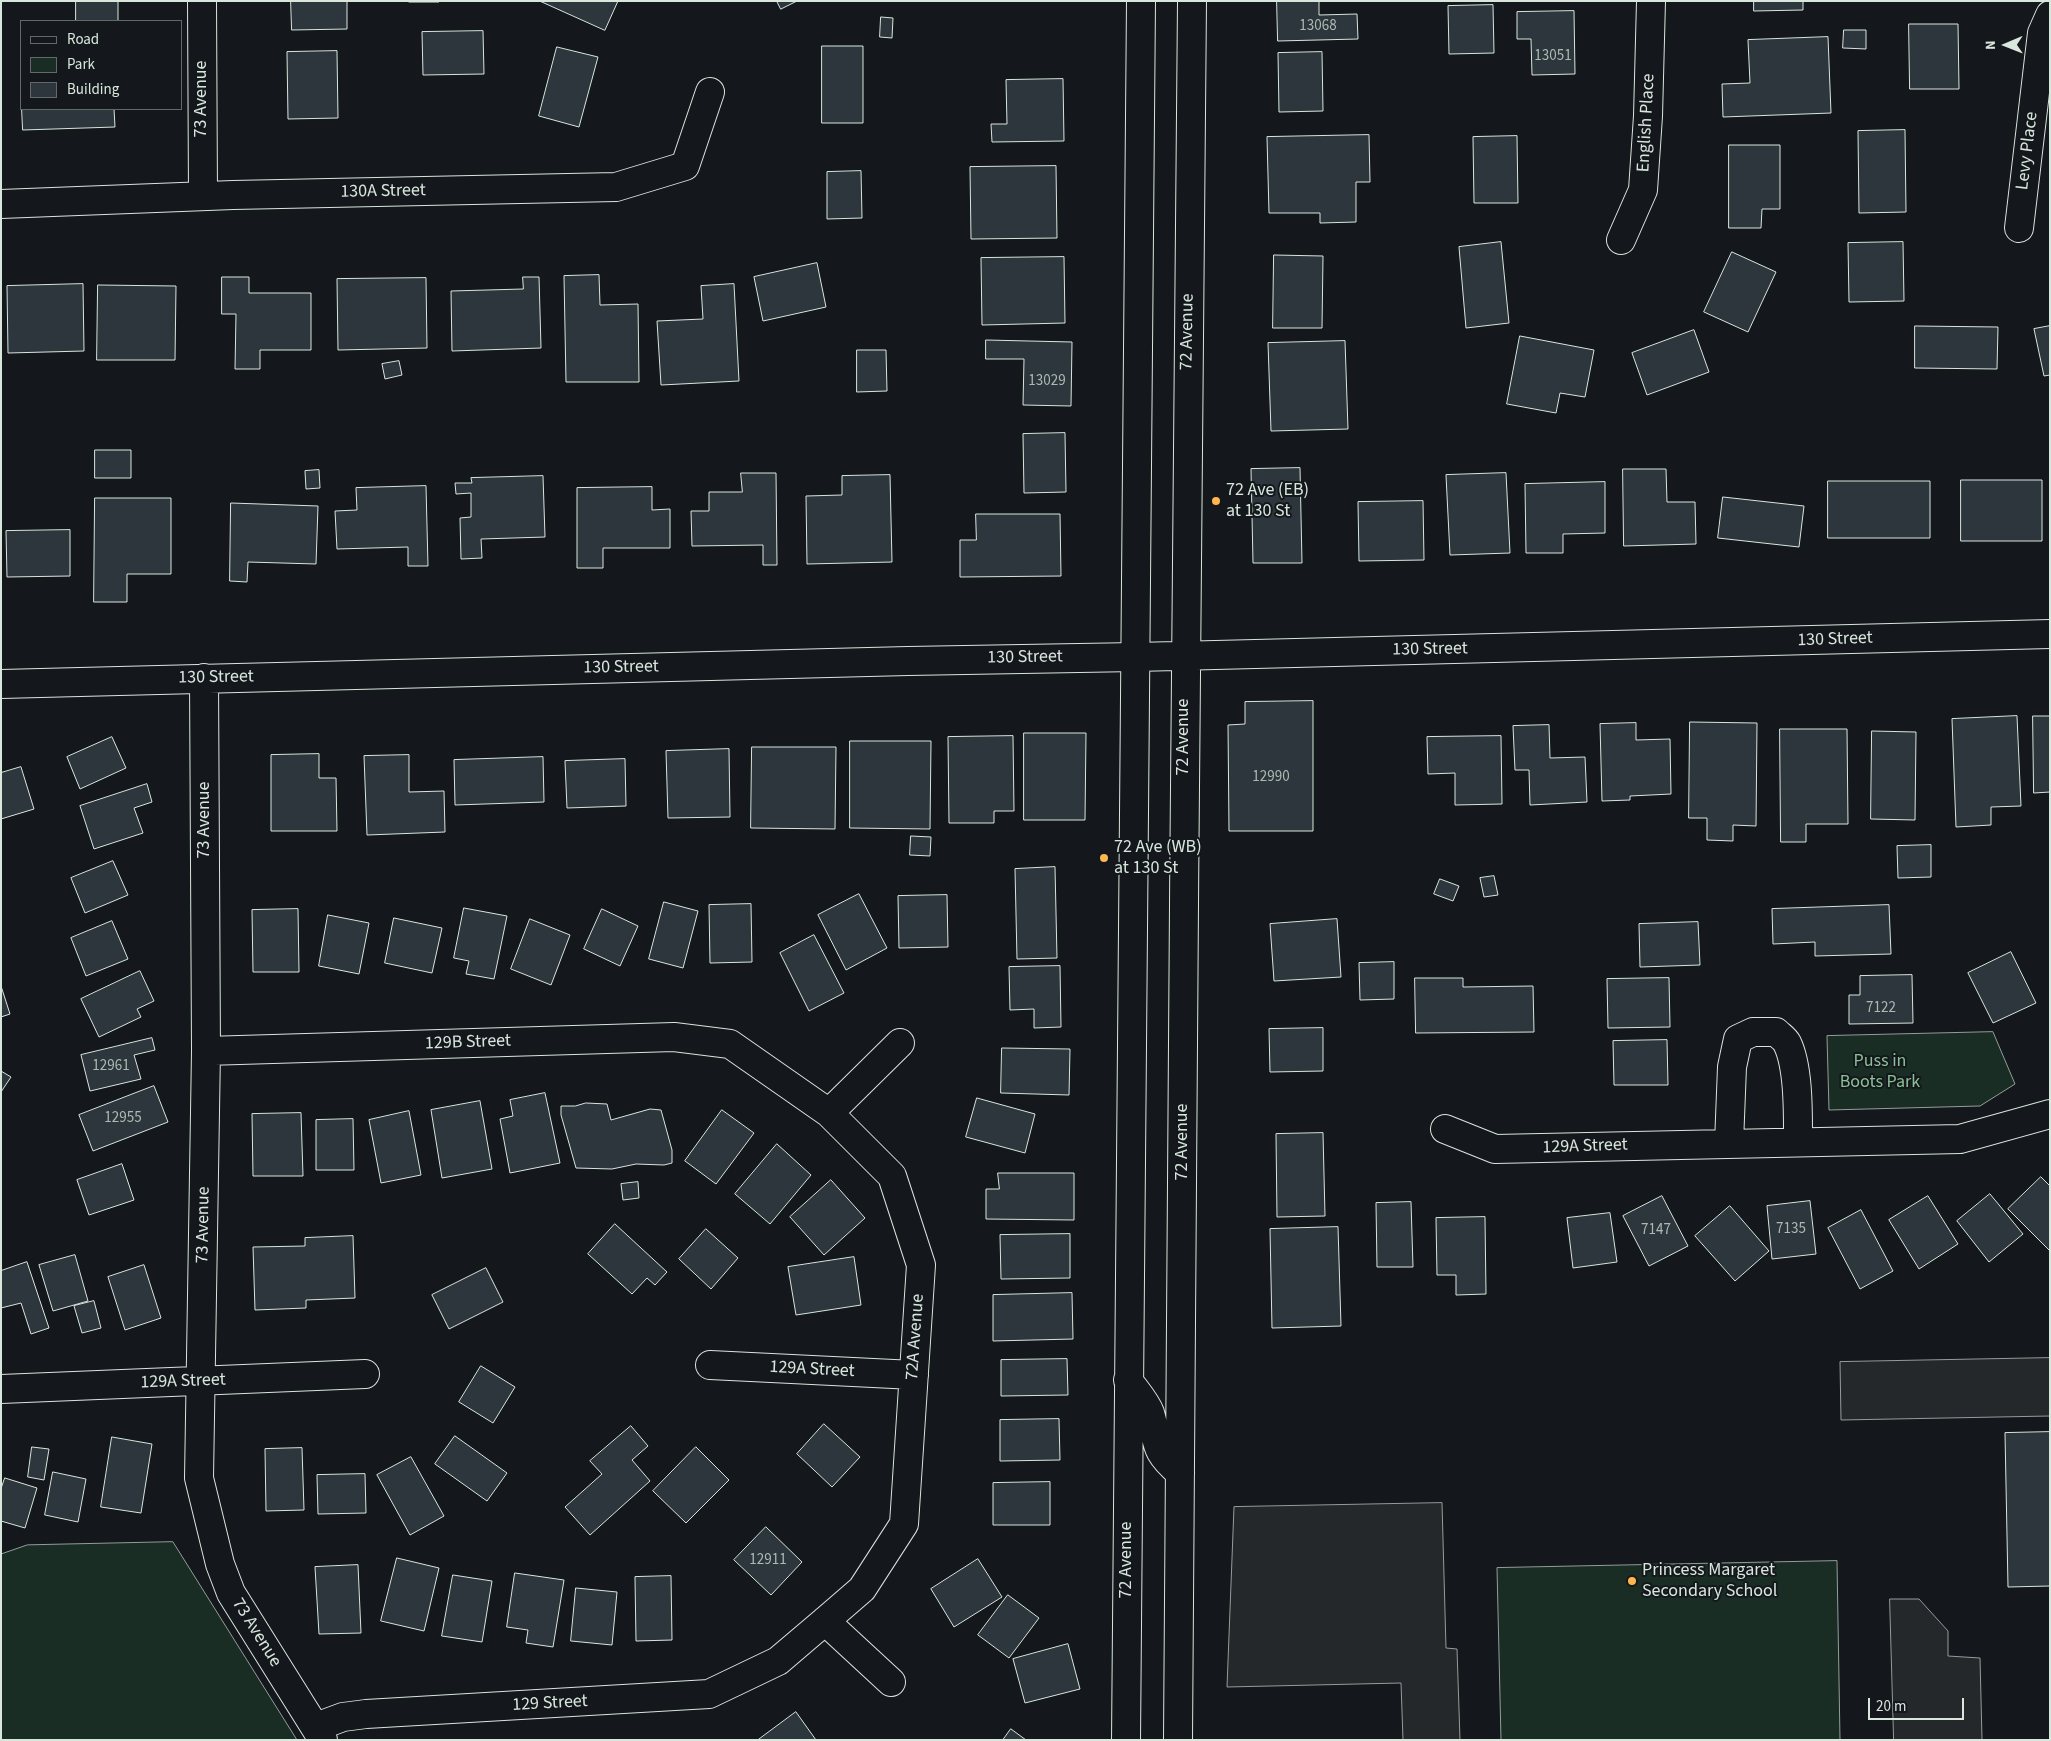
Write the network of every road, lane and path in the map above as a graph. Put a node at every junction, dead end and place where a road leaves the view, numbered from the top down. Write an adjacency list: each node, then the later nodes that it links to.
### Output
1 (202, 1): 7 (street, 73 Avenue)
2 (1141, 1): 13 (street, 72 Avenue)
3 (1192, 1): 12 (street, 72 Avenue)
4 (1651, 1): 10 (street, English Place)
5 (2050, 15): 9 (street, Levy Place)
6 (710, 92): 7 (street, 130A Street)
7 (203, 196): 8 (street, 130A Street)
8 (1, 204)
9 (2019, 228)
10 (1621, 240)
11 (2050, 634): 12 (street, 130 Street)
12 (1185, 656): 13 (street, 130 Street); 30 (street, 72 Avenue)
13 (1136, 657): 14 (street, 130 Street); 27 (street, 72 Avenue)
14 (204, 678): 15 (street, 130 Street); 18 (street, 73 Avenue)
15 (1, 684)
16 (900, 1043): 19 (street)
17 (730, 1044): 18 (street, 129B Street); 19 (street, 72A Avenue)
18 (206, 1051): 28 (street, 73 Avenue)
19 (829, 1112): 26 (street, 72A Avenue)
20 (2050, 1114): 22 (street, 129A Street)
21 (1445, 1129): 23 (street, 129A Street)
22 (1798, 1142): 23 (street, 129A Street); 23 (street)
23 (1729, 1143)
24 (710, 1365): 26 (street, 129A Street)
25 (366, 1374): 28 (street, 129A Street)
26 (914, 1375): 31 (street, 72A Avenue)
27 (1128, 1380): 30 (street); 35 (street, 72 Avenue)
28 (201, 1382): 29 (street, 129A Street); 34 (street, 73 Avenue)
29 (1, 1389)
30 (1180, 1473): 36 (street, 72 Avenue)
31 (825, 1621): 32 (street, 72A Avenue); 33 (street)
32 (778, 1662): 34 (street, 129 Street)
33 (890, 1682)
34 (320, 1733)
35 (1126, 1740)
36 (1178, 1740)

